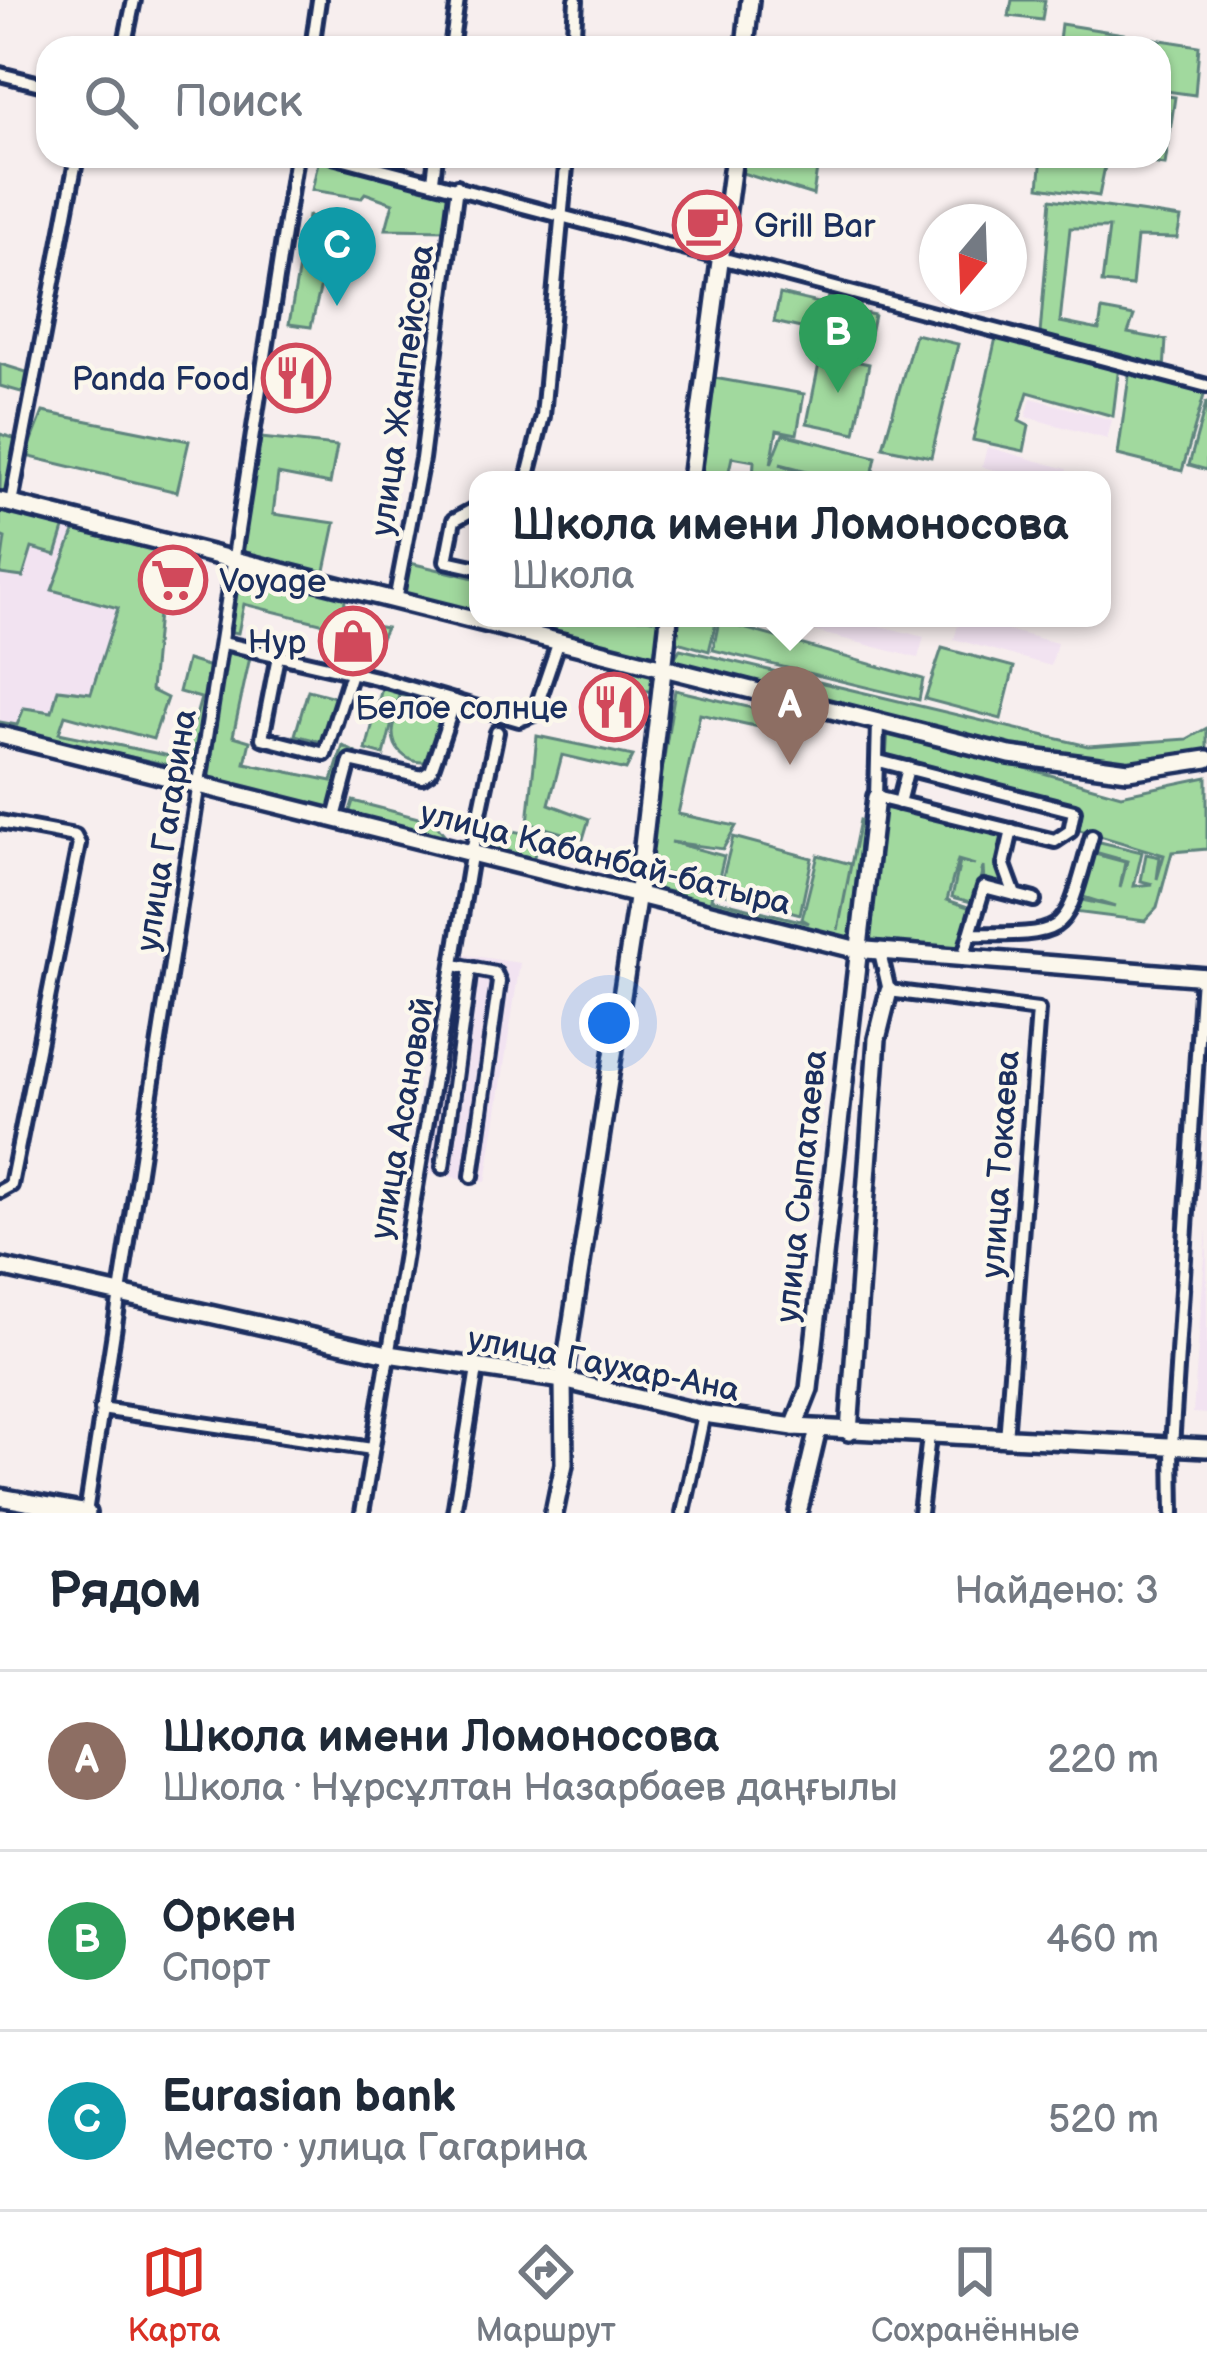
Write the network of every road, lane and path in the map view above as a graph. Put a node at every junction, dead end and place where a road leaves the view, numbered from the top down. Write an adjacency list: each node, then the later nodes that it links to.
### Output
1 (134, 0): 6 (street)
2 (320, 0): 7 (street)
3 (458, 0): 8 (street)
4 (576, 0): 9 (street)
5 (750, 0): 10 (street)
6 (126, 36)
7 (314, 36)
8 (453, 36)
9 (574, 36)
10 (746, 36)
11 (0, 74): 12 (street)
12 (36, 83)
13 (75, 168): 26 (street)
14 (294, 168): 28 (street, улица Гагарина)
15 (383, 168): 19 (street)
16 (434, 168): 19 (street)
17 (566, 168): 21 (street)
18 (733, 168): 22 (street)
19 (433, 180): 20 (street)
20 (458, 187): 21 (street); 30 (street, улица Жанпейсова)
21 (563, 213): 22 (street); 24 (street)
22 (724, 255): 23 (street); 25 (street)
23 (1207, 386)
24 (528, 471)
25 (693, 471)
26 (6, 502): 28 (street)
27 (469, 512): 29 (street)
28 (235, 562): 30 (street); 35 (street, улица Гагарина)
29 (469, 566)
30 (395, 601): 31 (street)
31 (469, 615)
32 (523, 627): 34 (street)
33 (668, 627): 37 (street)
34 (560, 641): 37 (street); 39 (street)
35 (223, 643): 36 (street); 48 (street, улица Гагарина)
36 (278, 656): 38 (street); 43 (street)
37 (661, 669): 40 (street); 57 (street)
38 (351, 673): 39 (street); 43 (street)
39 (454, 700): 45 (street)
40 (878, 723): 44 (street); 46 (street)
41 (497, 732): 55 (street, улица Асановой)
42 (0, 735): 48 (street, улица Кабанбай-батыра)
43 (325, 754): 45 (street)
44 (1207, 759)
45 (350, 761): 51 (street)
46 (879, 761): 47 (street); 49 (street)
47 (908, 768): 50 (street); 53 (street)
48 (201, 781): 51 (street, улица Кабанбай-батыра); 72 (street, улица Гагарина)
49 (876, 797): 50 (street); 60 (street, улица Сыпатаева)
50 (899, 802): 53 (street)
51 (334, 818): 55 (street, улица Кабанбай-батыра)
52 (0, 822): 70 (street)
53 (1012, 830): 56 (street)
54 (1092, 836): 59 (street)
55 (471, 856): 57 (street, улица Кабанбай-батыра); 63 (street, улица Асановой)
56 (1015, 895): 58 (street); 59 (street)
57 (637, 899): 60 (street, улица Кабанбай-батыра); 75 (street)
58 (1034, 900)
59 (970, 934): 62 (street)
60 (854, 949): 61 (street, улица Кабанбай-батыра); 78 (street, улица Сыпатаева)
61 (880, 952): 62 (street, улица Кабанбай-батыра); 66 (street)
62 (963, 958): 65 (street, улица Кабанбай-батыра)
63 (454, 964): 64 (street); 73 (street, улица Асановой)
64 (470, 968): 68 (street); 69 (street)
65 (1205, 976): 67 (street)
66 (889, 991): 80 (street); 82 (street, улица Токаева)
67 (1204, 1019): 83 (street)
68 (443, 1167)
69 (472, 1175)
70 (0, 1191)
71 (0, 1268): 72 (street, улица Гаухар-Ана)
72 (117, 1291): 73 (street, улица Гаухар-Ана); 76 (street, улица Гагарина)
73 (388, 1354): 74 (street, улица Гаухар-Ана); 85 (street, улица Асановой)
74 (477, 1369): 75 (street, улица Гаухар-Ана); 89 (street)
75 (563, 1380): 77 (street, улица Гаухар-Ана); 90 (street)
76 (101, 1409): 85 (street); 87 (street, улица Гагарина)
77 (704, 1414): 78 (street, улица Гаухар-Ана); 91 (street)
78 (794, 1427): 79 (street, улица Гаухар-Ана)
79 (818, 1430): 80 (street, улица Гаухар-Ана); 92 (street)
80 (849, 1432): 81 (street, улица Гаухар-Ана)
81 (929, 1436): 82 (street, улица Гаухар-Ана); 93 (street)
82 (1006, 1440): 83 (street, улица Гаухар-Ана)
83 (1172, 1447): 84 (street, улица Гаухар-Ана); 94 (street)
84 (1207, 1448)
85 (372, 1449): 88 (street, улица Асановой)
86 (0, 1497): 87 (street)
87 (87, 1513)
88 (362, 1513)
89 (454, 1513)
90 (554, 1513)
91 (682, 1513)
92 (798, 1513)
93 (920, 1513)
94 (1173, 1513)

